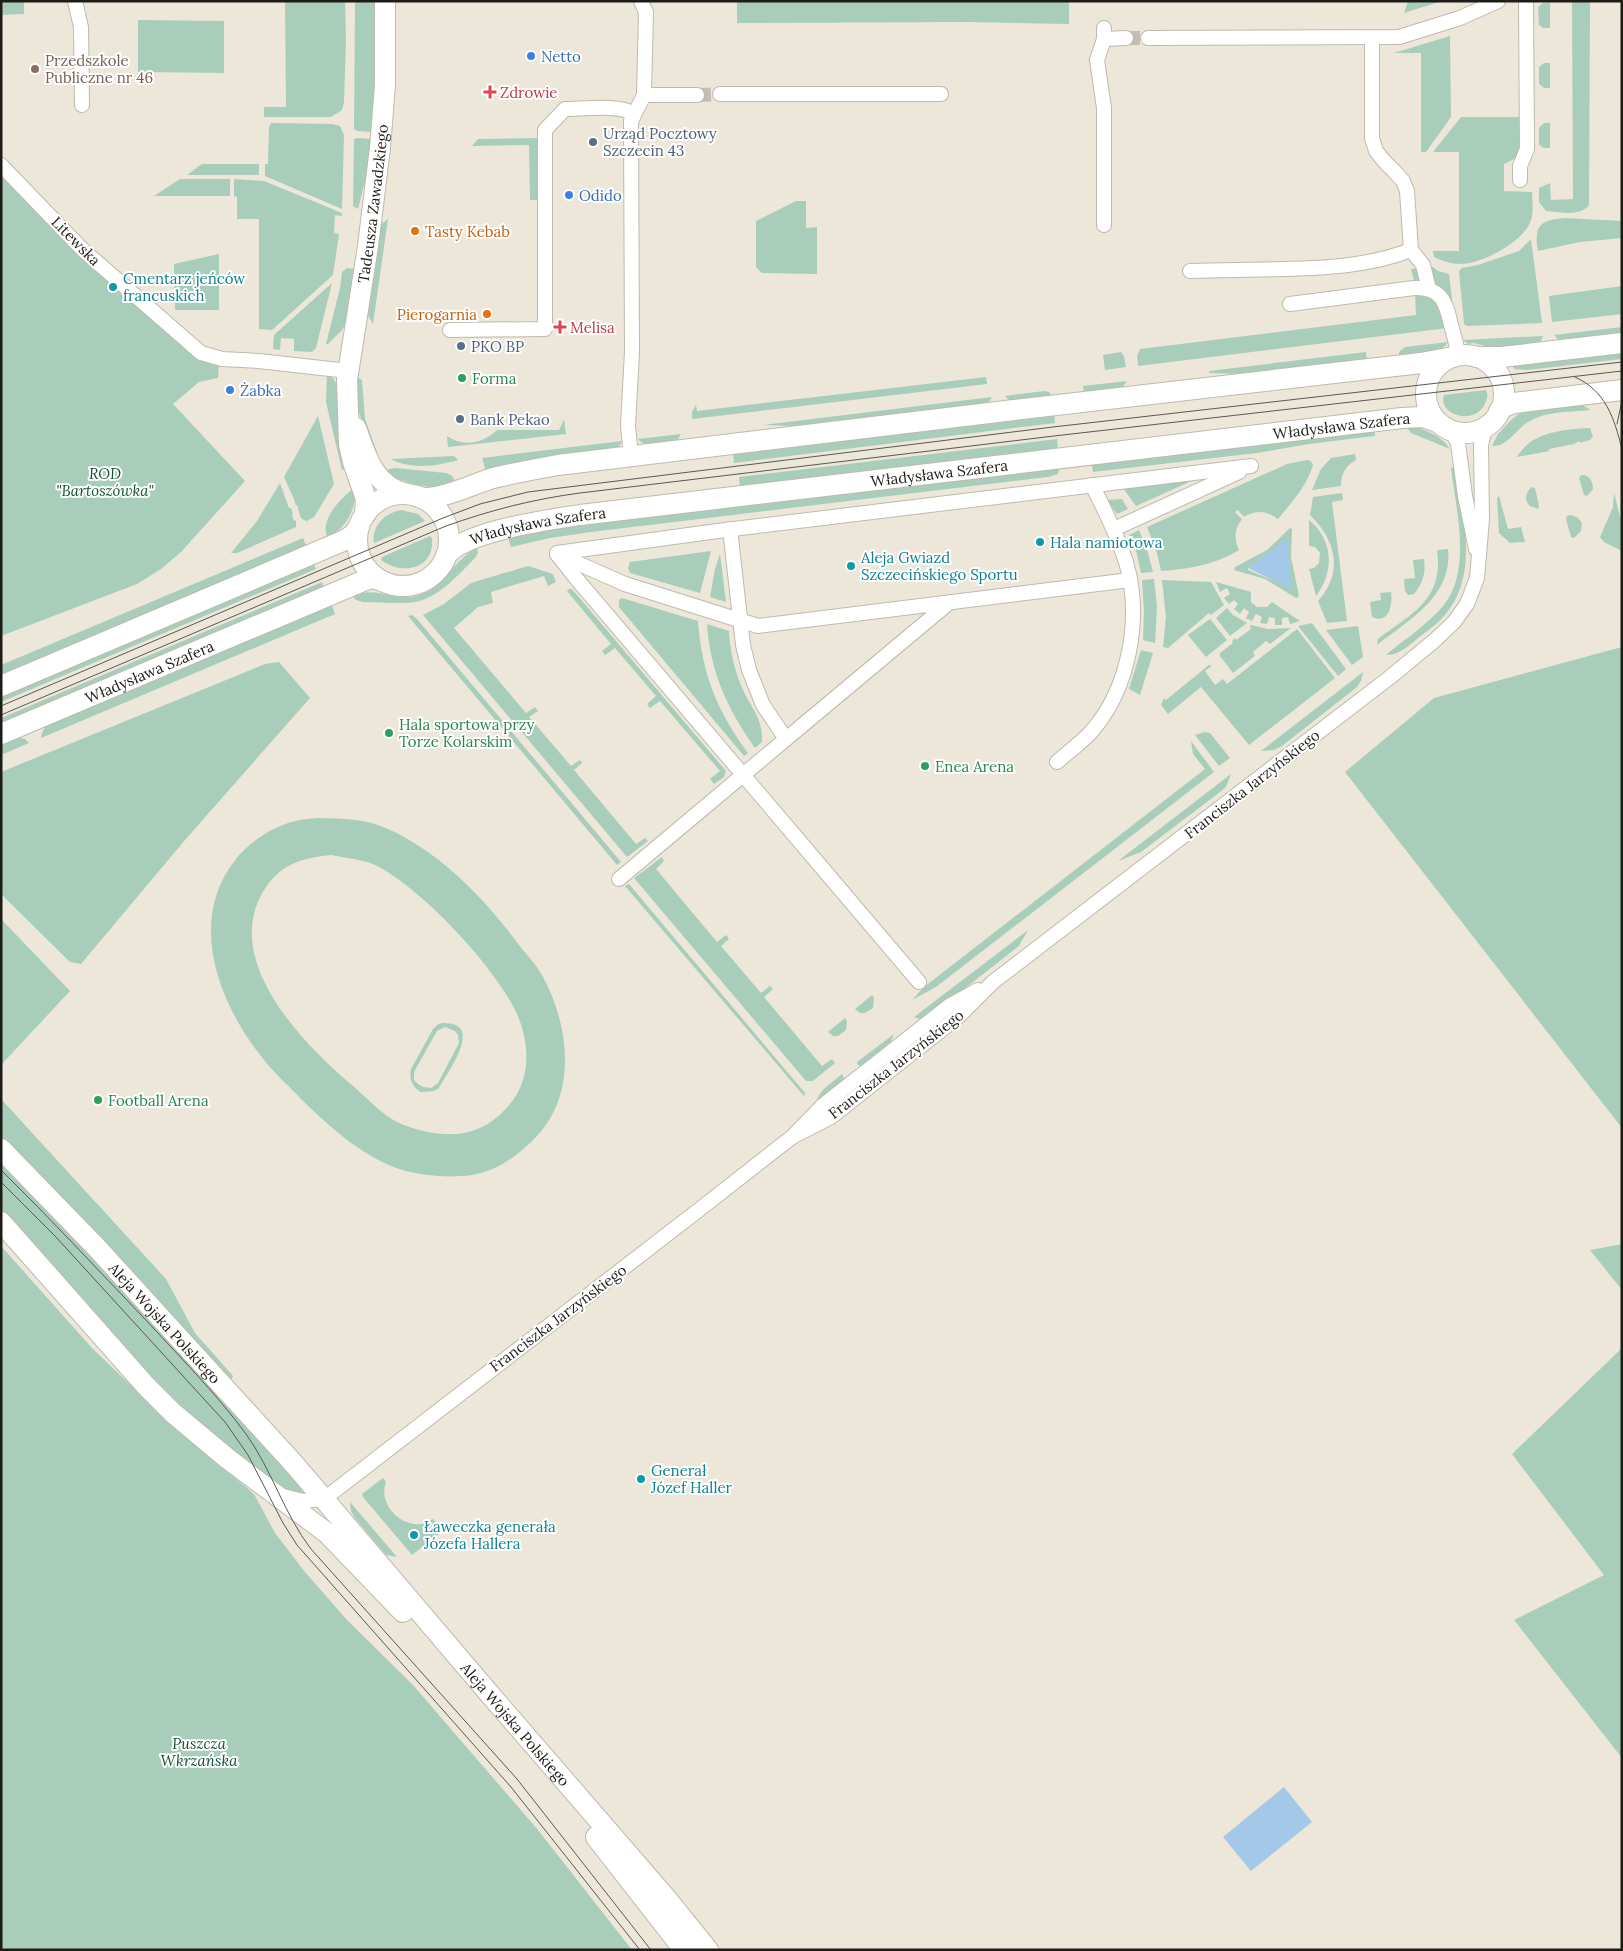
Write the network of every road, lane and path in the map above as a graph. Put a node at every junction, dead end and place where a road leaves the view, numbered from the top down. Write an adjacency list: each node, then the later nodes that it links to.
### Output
1 (75, 1): 13 (street)
2 (385, 1): 25 (main road, Tadeusza Zawadzkiego)
3 (641, 1): 12 (street)
4 (1498, 1): 8 (street)
5 (1526, 1): 16 (street)
6 (1126, 38): 17 (street)
7 (1148, 38): 8 (street)
8 (1372, 38): 18 (street)
9 (697, 94): 12 (street)
10 (720, 94): 11 (street)
11 (940, 94)
12 (644, 95): 14 (street)
13 (82, 105)
14 (634, 114): 22 (street); 30 (street)
15 (1, 165): 25 (street, Litewska)
16 (1520, 180)
17 (1104, 225)
18 (1411, 250): 19 (street); 20 (street)
19 (1190, 271)
20 (1430, 290): 21 (street); 24 (street)
21 (1290, 304)
22 (450, 330)
23 (1622, 343): 24 (main road)
24 (1462, 357): 28 (main road); 29 (main road); 30 (main road)
25 (348, 371): 27 (main road, Tadeusza Zawadzkiego)
26 (1622, 390): 28 (main road)
27 (348, 405): 32 (main road, Tadeusza Zawadzkiego); 33 (main road, Tadeusza Zawadzkiego)
28 (1496, 416): 29 (main road); 38 (street, Franciszka Jarzyńskiego)
29 (1441, 425): 37 (main road, Władysława Szafera); 38 (street, Franciszka Jarzyńskiego)
30 (631, 456): 32 (main road)
31 (1092, 485): 34 (street); 35 (street); 35 (street)
32 (414, 496): 33 (main road); 37 (main road)
33 (362, 521): 39 (main road); 43 (main road)
34 (730, 529): 36 (street); 42 (street)
35 (1114, 529): 40 (street)
36 (557, 553): 42 (street); 47 (street)
37 (446, 556): 39 (main road)
38 (1479, 562): 53 (street, Franciszka Jarzyńskiego)
39 (382, 580): 44 (main road, Władysława Szafera)
40 (1130, 580): 41 (street); 46 (street)
41 (950, 602): 42 (street); 45 (street)
42 (741, 620): 45 (street)
43 (1, 686)
44 (1, 734)
45 (786, 739): 47 (street)
46 (1057, 762)
47 (743, 775): 48 (street); 49 (street)
48 (619, 879)
49 (919, 982)
50 (1, 1149): 53 (main road, Aleja Wojska Polskiego)
51 (1, 1222): 52 (main road, Aleja Wojska Polskiego)
52 (273, 1492): 53 (street, Aleja Wojska Polskiego); 54 (main road, Aleja Wojska Polskiego)
53 (324, 1499): 54 (street, Aleja Wojska Polskiego); 56 (main road, Aleja Wojska Polskiego)
54 (333, 1538): 55 (main road, Aleja Wojska Polskiego)
55 (684, 1950)
56 (708, 1950)

